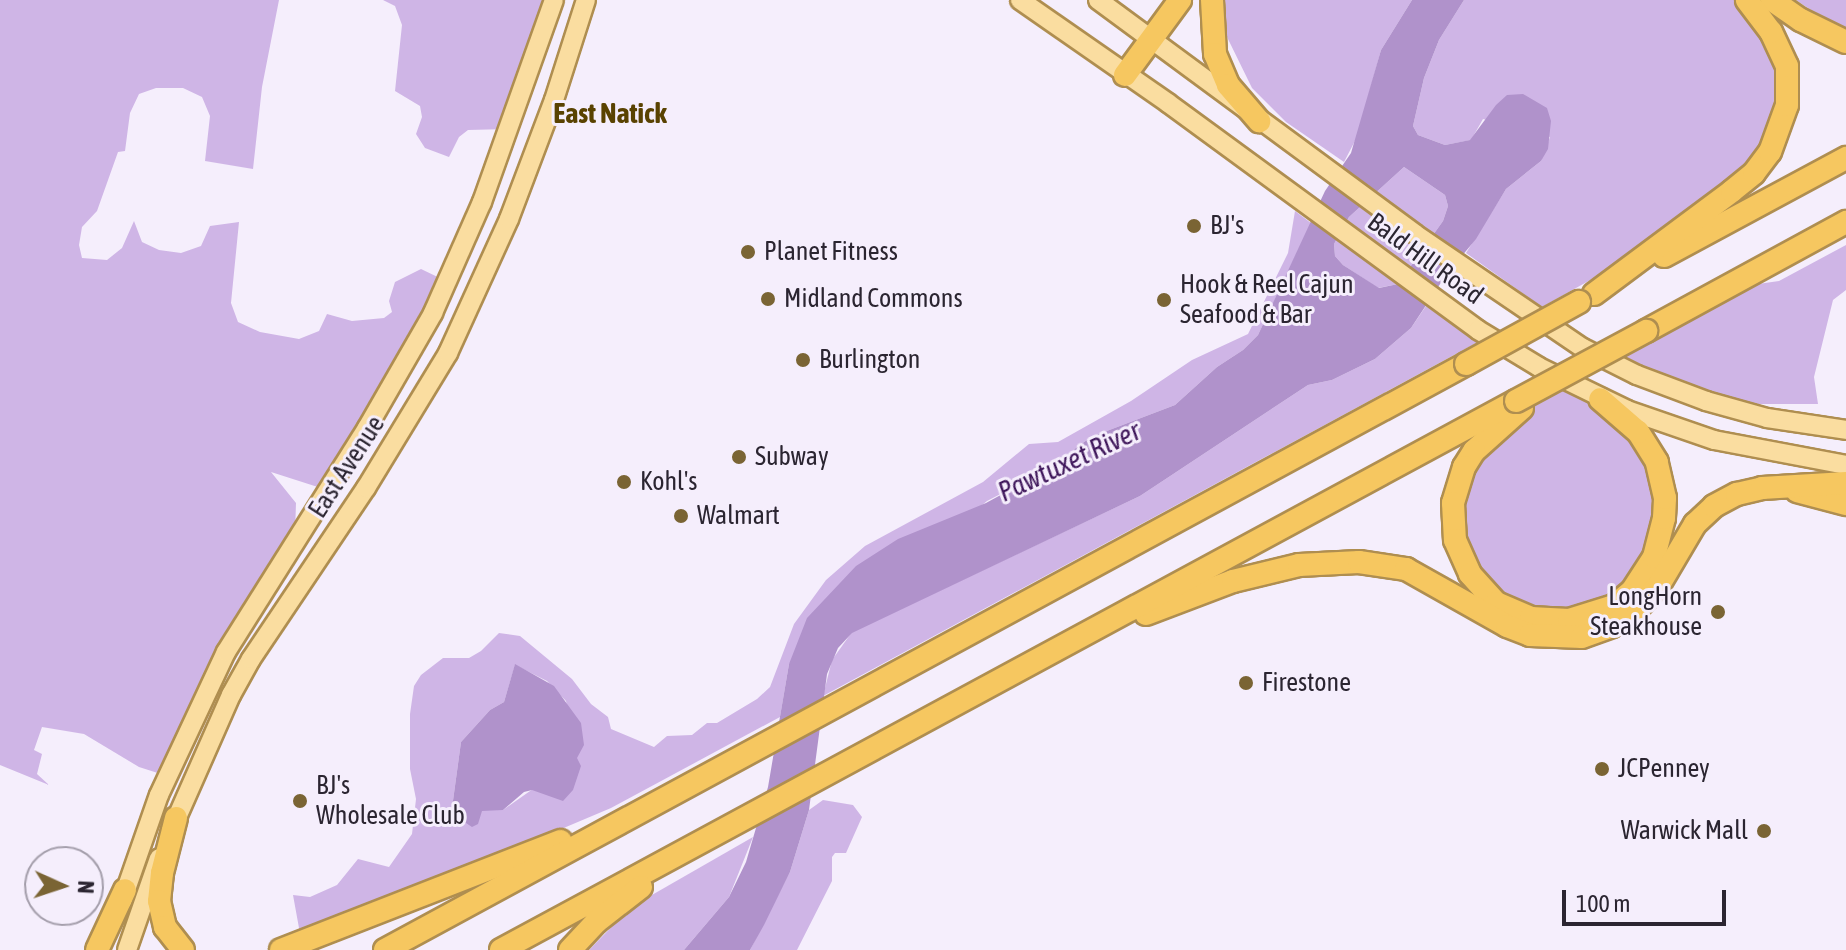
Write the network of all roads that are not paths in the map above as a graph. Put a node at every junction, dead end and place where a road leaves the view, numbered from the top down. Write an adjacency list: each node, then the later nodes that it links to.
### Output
1 (554, 0): 28 (main road, East Avenue)
2 (586, 0): 26 (main road, East Avenue)
3 (1020, 0): 12 (main road, Bald Hill Road)
4 (1098, 0): 10 (main road, Bald Hill Road)
5 (1163, 0): 10 (highway)
6 (1180, 0): 10 (highway)
7 (1212, 0): 13 (highway)
8 (1747, 0): 16 (highway)
9 (1772, 0): 11 (highway)
10 (1144, 36): 12 (highway); 13 (main road, Bald Hill Road)
11 (1846, 42)
12 (1120, 71): 17 (main road, Bald Hill Road)
13 (1259, 121): 19 (main road, Bald Hill Road)
14 (1846, 158): 16 (highway)
15 (1846, 222): 18 (highway, bridge)
16 (1586, 298): 25 (highway, bridge)
17 (1600, 399): 18 (highway); 20 (main road, Bald Hill Road)
18 (1519, 404): 24 (highway)
19 (1846, 430)
20 (1846, 465)
21 (1846, 483): 22 (highway)
22 (1774, 486): 23 (highway); 24 (highway)
23 (1846, 504)
24 (1013, 673): 27 (highway)
25 (638, 813): 33 (highway); 34 (highway)
26 (176, 818): 31 (main road, East Avenue); 32 (highway)
27 (728, 827): 35 (highway); 36 (highway)
28 (125, 890): 29 (highway); 30 (main road, East Avenue)
29 (97, 950)
30 (108, 950)
31 (127, 950)
32 (183, 950)
33 (281, 950)
34 (385, 950)
35 (501, 950)
36 (570, 950)

